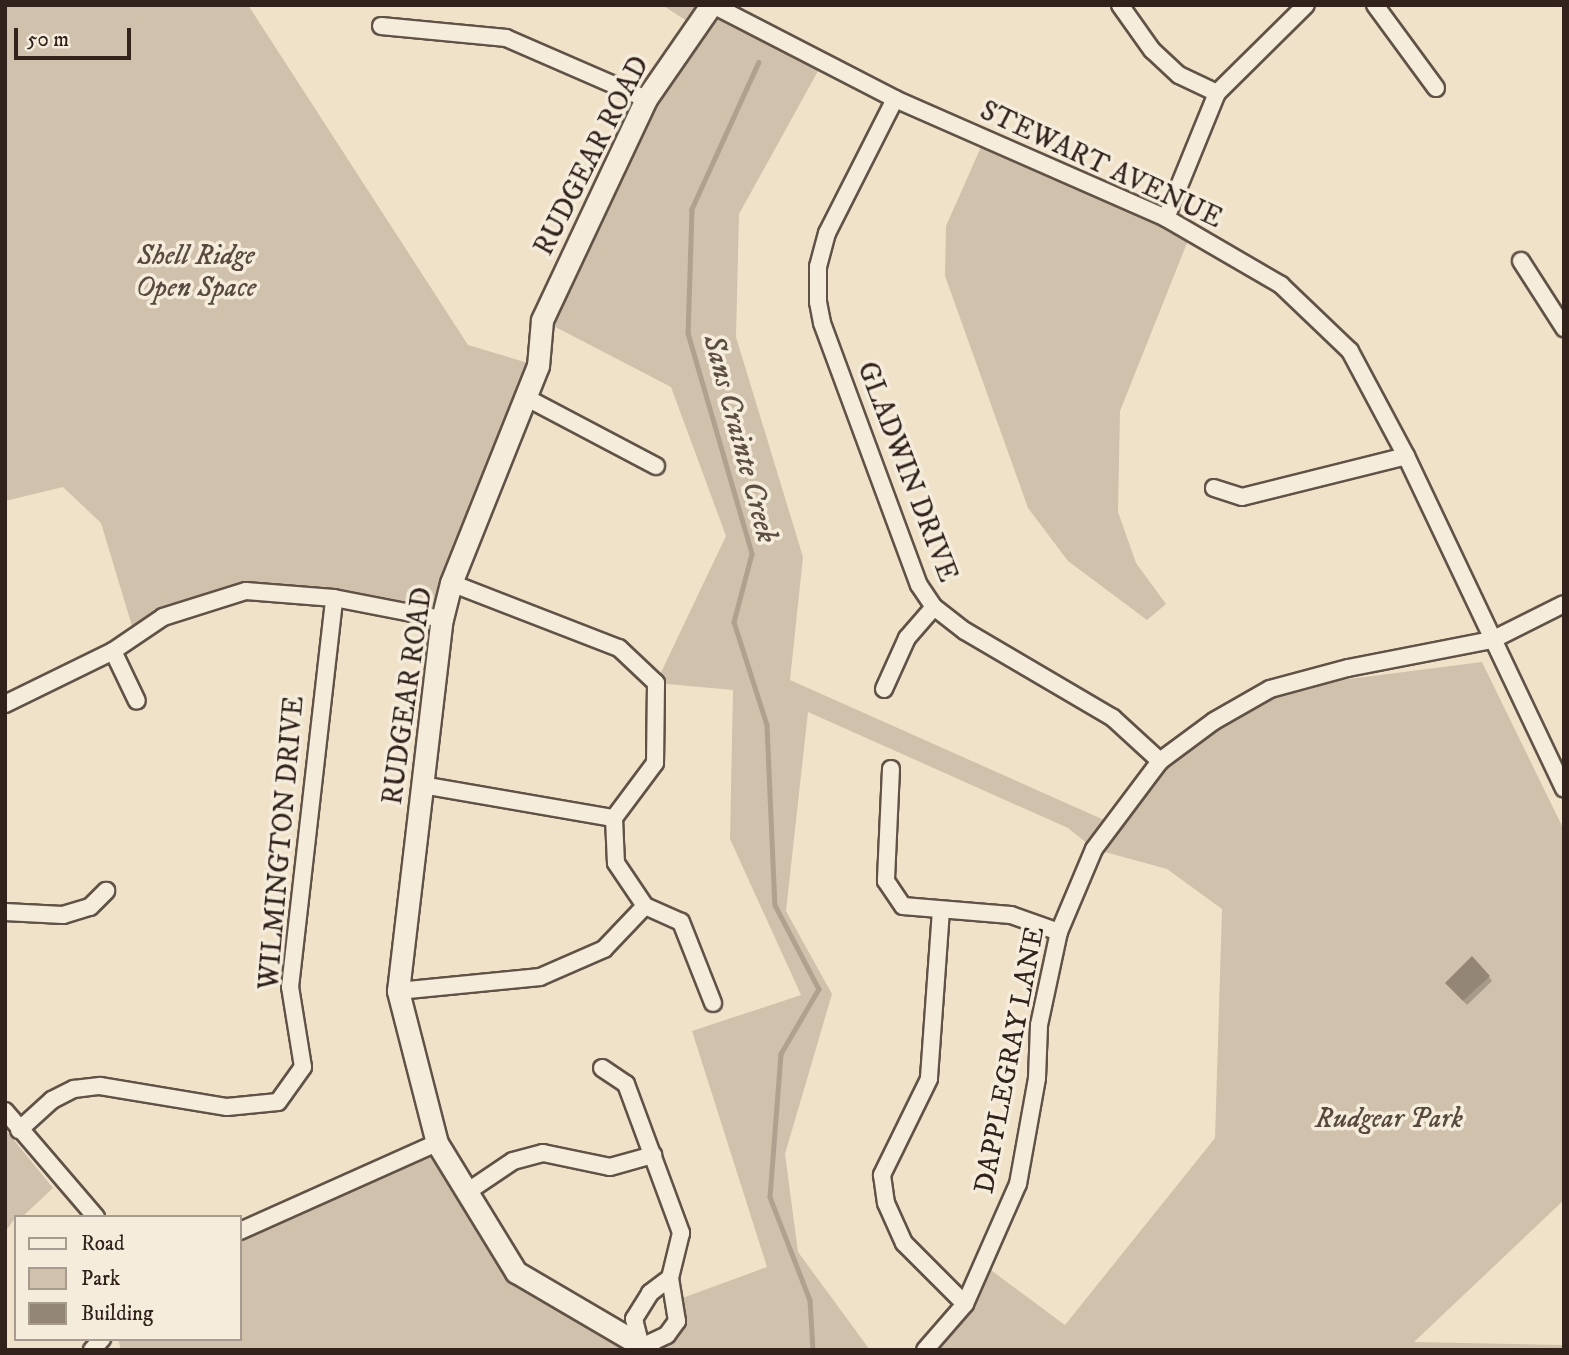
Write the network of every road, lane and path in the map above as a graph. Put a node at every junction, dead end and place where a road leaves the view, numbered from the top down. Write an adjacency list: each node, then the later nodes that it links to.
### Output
1 (712, 5): 8 (street, RUDGEAR ROAD); 9 (street, STEWART AVENUE)
2 (1120, 5): 7 (street)
3 (1306, 5): 7 (street)
4 (1375, 5): 6 (street)
5 (382, 26): 8 (street)
6 (1436, 88)
7 (1217, 93): 10 (street)
8 (646, 99): 13 (street, RUDGEAR ROAD)
9 (895, 99): 10 (street, STEWART AVENUE); 20 (street, GLADWIN DRIVE)
10 (1166, 218): 14 (street, STEWART AVENUE)
11 (1521, 261): 12 (street)
12 (1564, 328)
13 (525, 397): 15 (street); 17 (street, RUDGEAR ROAD)
14 (1406, 456): 16 (street); 22 (street, STEWART AVENUE)
15 (656, 466)
16 (1214, 488)
17 (451, 583): 21 (street, RUDGEAR ROAD); 31 (street)
18 (334, 598): 21 (street); 23 (street); 41 (street, WILMINGTON DRIVE)
19 (1564, 604): 22 (street, DAPPLEGRAY LANE)
20 (934, 607): 24 (street); 27 (street, GLADWIN DRIVE)
21 (442, 619): 29 (street, RUDGEAR ROAD)
22 (1492, 640): 27 (street, DAPPLEGRAY LANE); 30 (street, STEWART AVENUE)
23 (113, 651): 25 (street); 26 (street)
24 (884, 689)
25 (137, 701)
26 (5, 704)
27 (1160, 761): 36 (street, DAPPLEGRAY LANE)
28 (891, 769): 34 (street)
29 (422, 785): 31 (street); 37 (street, RUDGEAR ROAD)
30 (1564, 788)
31 (614, 818): 33 (street)
32 (106, 891): 35 (street)
33 (645, 906): 37 (street); 38 (street)
34 (941, 911): 36 (street); 48 (street)
35 (5, 912)
36 (1059, 932): 48 (street, DAPPLEGRAY LANE)
37 (398, 991): 42 (street, RUDGEAR ROAD)
38 (713, 1003)
39 (602, 1068): 43 (street)
40 (5, 1111): 41 (street)
41 (19, 1130): 45 (street)
42 (437, 1143): 44 (street, RUDGEAR ROAD); 46 (street)
43 (653, 1155): 44 (street); 47 (street)
44 (467, 1192): 49 (street, RUDGEAR ROAD)
45 (94, 1215)
46 (242, 1229)
47 (670, 1278): 49 (street); 49 (street)
48 (965, 1304): 50 (street, DAPPLEGRAY LANE)
49 (645, 1348)
50 (925, 1350)

